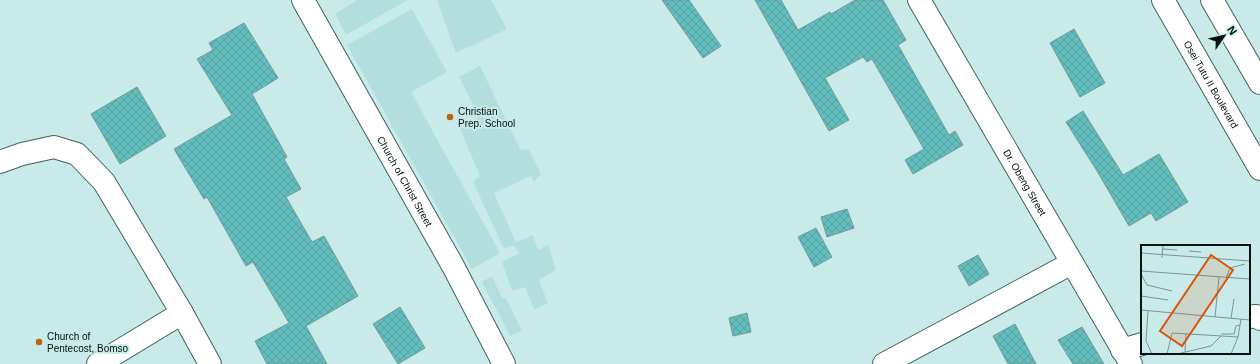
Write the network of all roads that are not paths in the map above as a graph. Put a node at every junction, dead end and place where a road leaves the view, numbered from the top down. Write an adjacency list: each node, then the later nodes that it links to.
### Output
1 (303, 0): 15 (main road, Church of Christ Street)
2 (919, 0): 8 (main road, Dr. Obeng Street)
3 (1163, 0): 7 (main road, Osei Tutu II Boulevard)
4 (1212, 0): 5 (main road)
5 (1260, 83)
6 (0, 162): 9 (main road)
7 (1260, 169)
8 (1072, 263): 12 (main road, Dr. Obeng Street); 16 (main road)
9 (182, 313): 13 (main road); 14 (main road)
10 (1250, 317): 11 (main road)
11 (1260, 319)
12 (1132, 353)
13 (98, 364)
14 (210, 364)
15 (504, 364)
16 (884, 364)

